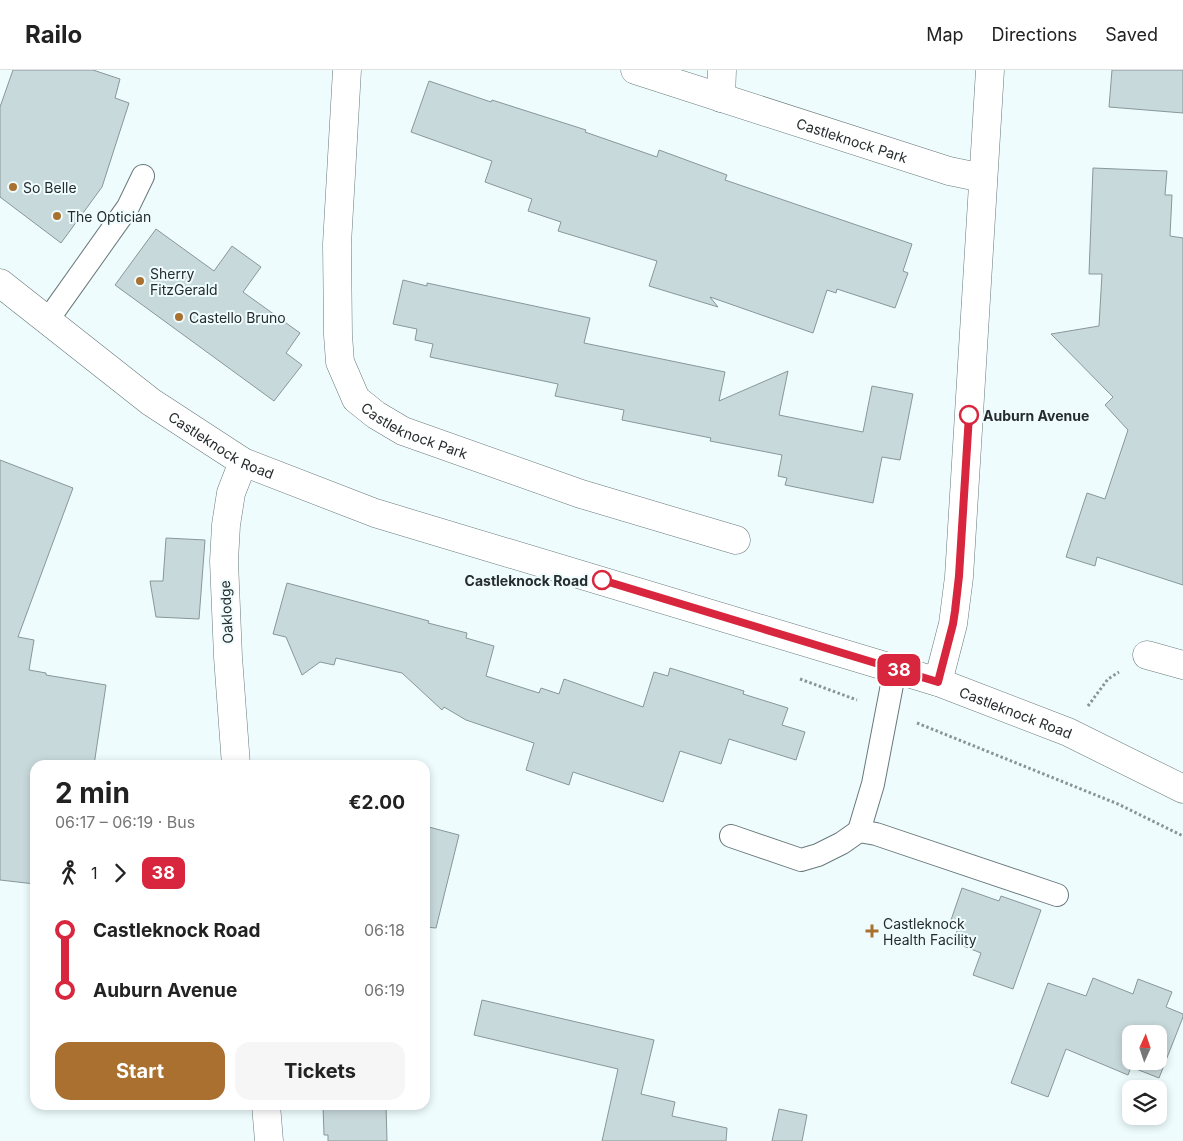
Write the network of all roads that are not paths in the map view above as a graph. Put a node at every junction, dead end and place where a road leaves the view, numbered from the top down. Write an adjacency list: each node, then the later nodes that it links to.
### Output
1 (347, 70): 11 (street, Castleknock Park)
2 (635, 70): 5 (street, Castleknock Park)
3 (722, 70): 5 (street)
4 (990, 70): 7 (street)
5 (721, 98): 7 (street, Castleknock Park)
6 (143, 176): 9 (lane)
7 (983, 178): 15 (street)
8 (0, 284): 9 (street, Castleknock Road)
9 (47, 321): 10 (street, Castleknock Road)
10 (244, 462): 14 (street, Castleknock Road); 16 (street, Oaklodge)
11 (736, 540)
12 (1147, 655): 13 (street)
13 (1183, 665)
14 (896, 669): 15 (street, Castleknock Road); 18 (lane)
15 (938, 682): 17 (street, Castleknock Road)
16 (236, 760)
17 (1183, 789)
18 (859, 831): 19 (lane); 20 (lane)
19 (731, 836)
20 (1057, 895)
21 (266, 1110): 22 (street)
22 (269, 1141)

